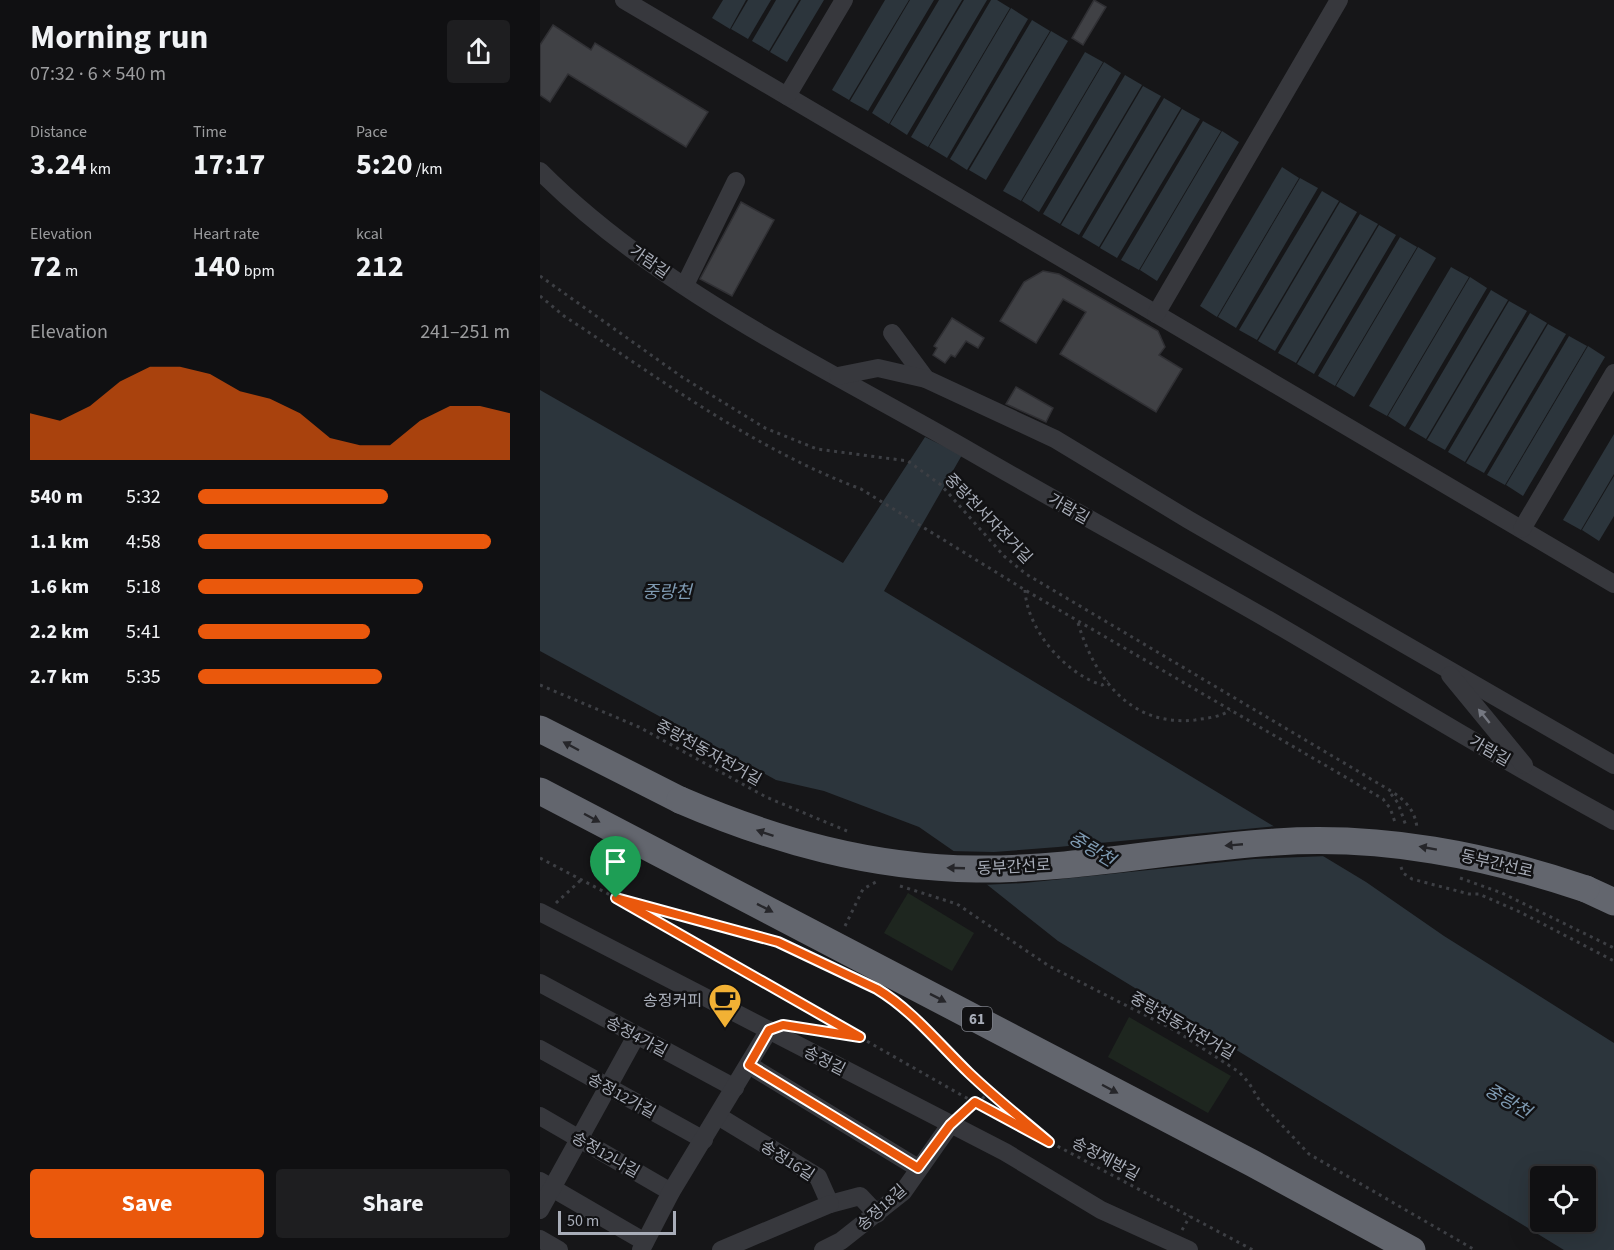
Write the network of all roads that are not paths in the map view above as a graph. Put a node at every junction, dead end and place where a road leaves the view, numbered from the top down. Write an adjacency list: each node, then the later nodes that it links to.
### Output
1 (624, 0): 4 (street)
2 (844, 0): 4 (street)
3 (1339, 0): 8 (street)
4 (787, 96): 8 (street)
5 (540, 171): 7 (street, 가람길)
6 (736, 181): 7 (street)
7 (686, 285): 11 (street, 가람길)
8 (1156, 314): 13 (street)
9 (892, 333): 12 (street)
10 (1614, 373): 13 (street)
11 (838, 376): 12 (street); 18 (street, 가람길)
12 (927, 380): 15 (street)
13 (1521, 529): 14 (street)
14 (1614, 584)
15 (1443, 666): 17 (street); 18 (street, one-way to 15)
16 (540, 729): 21 (highway, 동부간선로, one-way to 16, bridge)
17 (1614, 765)
18 (1534, 778): 20 (street, 가람길)
19 (540, 791): 41 (highway, 61, one-way to 41)
20 (1614, 821)
21 (1614, 902)
22 (541, 916): 24 (street, 송정길)
23 (540, 983): 25 (street, 송정4가길)
24 (769, 1030): 27 (street); 32 (street, 송정길)
25 (636, 1036): 28 (street); 29 (street, 송정4가길)
26 (540, 1049): 28 (street, 송정12가길)
27 (749, 1065): 29 (street); 35 (street)
28 (609, 1087): 33 (street); 34 (street, 송정12가길)
29 (735, 1088): 31 (street)
30 (540, 1116): 33 (street, 송정12나길)
31 (718, 1116): 34 (street); 38 (street, 송정16길)
32 (950, 1125): 35 (street, 송정18길); 44 (street, 송정길)
33 (580, 1138): 36 (street); 37 (street, 송정12나길)
34 (704, 1140): 37 (street)
35 (918, 1168): 40 (street, 송정18길)
36 (546, 1184): 39 (street); 43 (street)
37 (672, 1192): 43 (street)
38 (830, 1204): 40 (street); 46 (street)
39 (540, 1210)
40 (877, 1214): 47 (street, 송정18길)
41 (1375, 1229): 48 (highway); 49 (highway, 61)
42 (540, 1239): 45 (street)
43 (643, 1246)
44 (1179, 1248)
45 (559, 1250)
46 (721, 1250)
47 (823, 1250)
48 (1399, 1250)
49 (1412, 1250)

